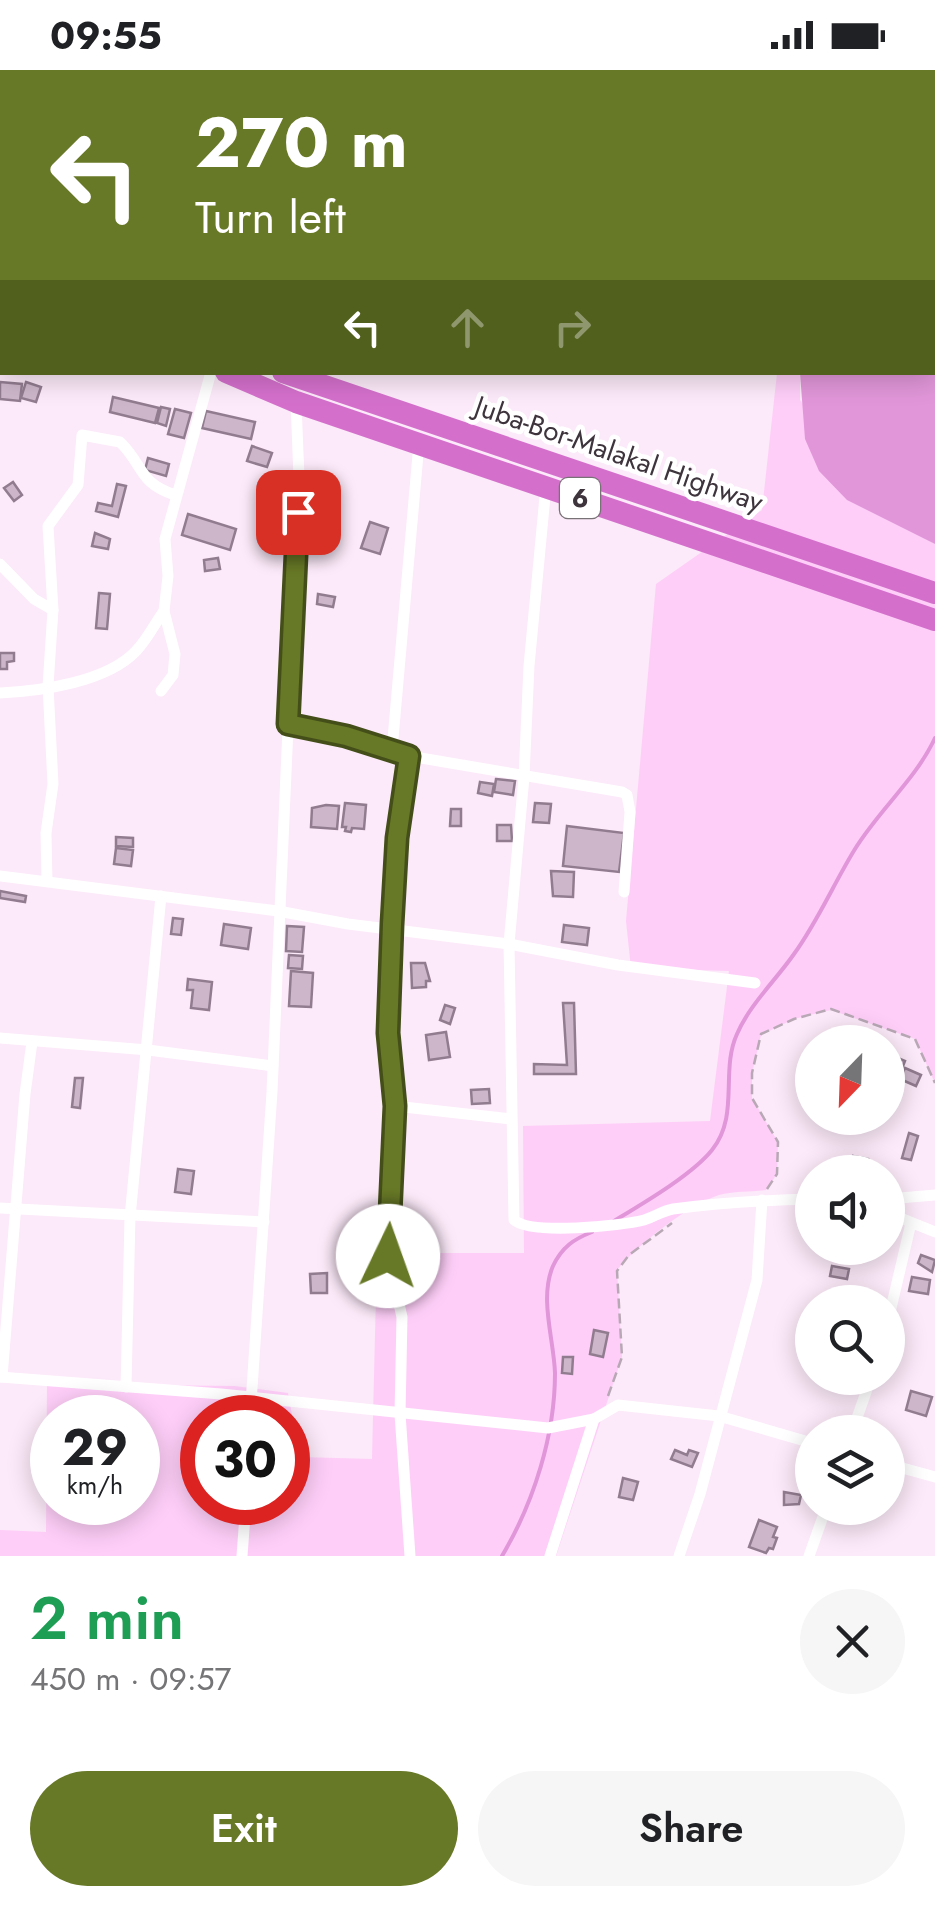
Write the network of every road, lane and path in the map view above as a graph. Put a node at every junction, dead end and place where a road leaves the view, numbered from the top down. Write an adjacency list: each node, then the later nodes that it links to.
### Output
1 (210, 375): 7 (street)
2 (233, 375): 4 (highway, Juba-Bor-Malakal Highway / 6)
3 (292, 375): 9 (highway, Juba-Bor-Malakal Highway / 6)
4 (296, 402): 5 (highway, Juba-Bor-Malakal Highway / 6); 16 (street)
5 (419, 442): 6 (highway, Juba-Bor-Malakal Highway / 6); 17 (street)
6 (546, 486): 12 (highway, Juba-Bor-Malakal Highway / 6); 19 (street)
7 (175, 495): 10 (street); 11 (street)
8 (0, 564): 10 (street)
9 (935, 593)
10 (52, 610): 13 (street)
11 (164, 610): 13 (street); 14 (street)
12 (935, 620)
13 (48, 686): 15 (street); 21 (street)
14 (161, 691)
15 (0, 693)
16 (288, 724): 17 (street); 24 (street)
17 (392, 750): 18 (street)
18 (409, 756): 19 (street); 25 (street)
19 (524, 777): 22 (street); 26 (street)
20 (0, 876): 21 (street)
21 (47, 881): 23 (street)
22 (624, 892)
23 (161, 896): 24 (street); 30 (street)
24 (278, 912): 25 (street); 31 (street)
25 (392, 930): 26 (street); 33 (street)
26 (509, 944): 27 (street); 34 (street)
27 (755, 983)
28 (0, 1038): 29 (street)
29 (32, 1042): 30 (street); 40 (street)
30 (148, 1050): 31 (street); 41 (street)
31 (273, 1066): 44 (street)
32 (935, 1083): 35 (path)
33 (395, 1106): 34 (street); 54 (street)
34 (512, 1119): 35 (street)
35 (764, 1195): 37 (street); 55 (street)
36 (935, 1196): 38 (street)
37 (795, 1198)
38 (905, 1199)
39 (0, 1208): 40 (street)
40 (18, 1208): 41 (street); 48 (street)
41 (130, 1217): 44 (street); 49 (street)
42 (679, 1218): 52 (path)
43 (905, 1220): 45 (street)
44 (264, 1222): 51 (street)
45 (911, 1222): 46 (street); 47 (street)
46 (935, 1232)
47 (897, 1285)
48 (1, 1377): 49 (street)
49 (126, 1387): 50 (street)
50 (226, 1395)
51 (251, 1395)
52 (606, 1400)
53 (310, 1404): 54 (street)
54 (400, 1414): 56 (street); 63 (street)
55 (719, 1416): 56 (street); 57 (street); 65 (street)
56 (594, 1419): 64 (street)
57 (795, 1438)
58 (905, 1469): 59 (street)
59 (935, 1477)
60 (244, 1525): 62 (street)
61 (820, 1525): 66 (street)
62 (242, 1556)
63 (410, 1556)
64 (550, 1556)
65 (679, 1556)
66 (809, 1556)

